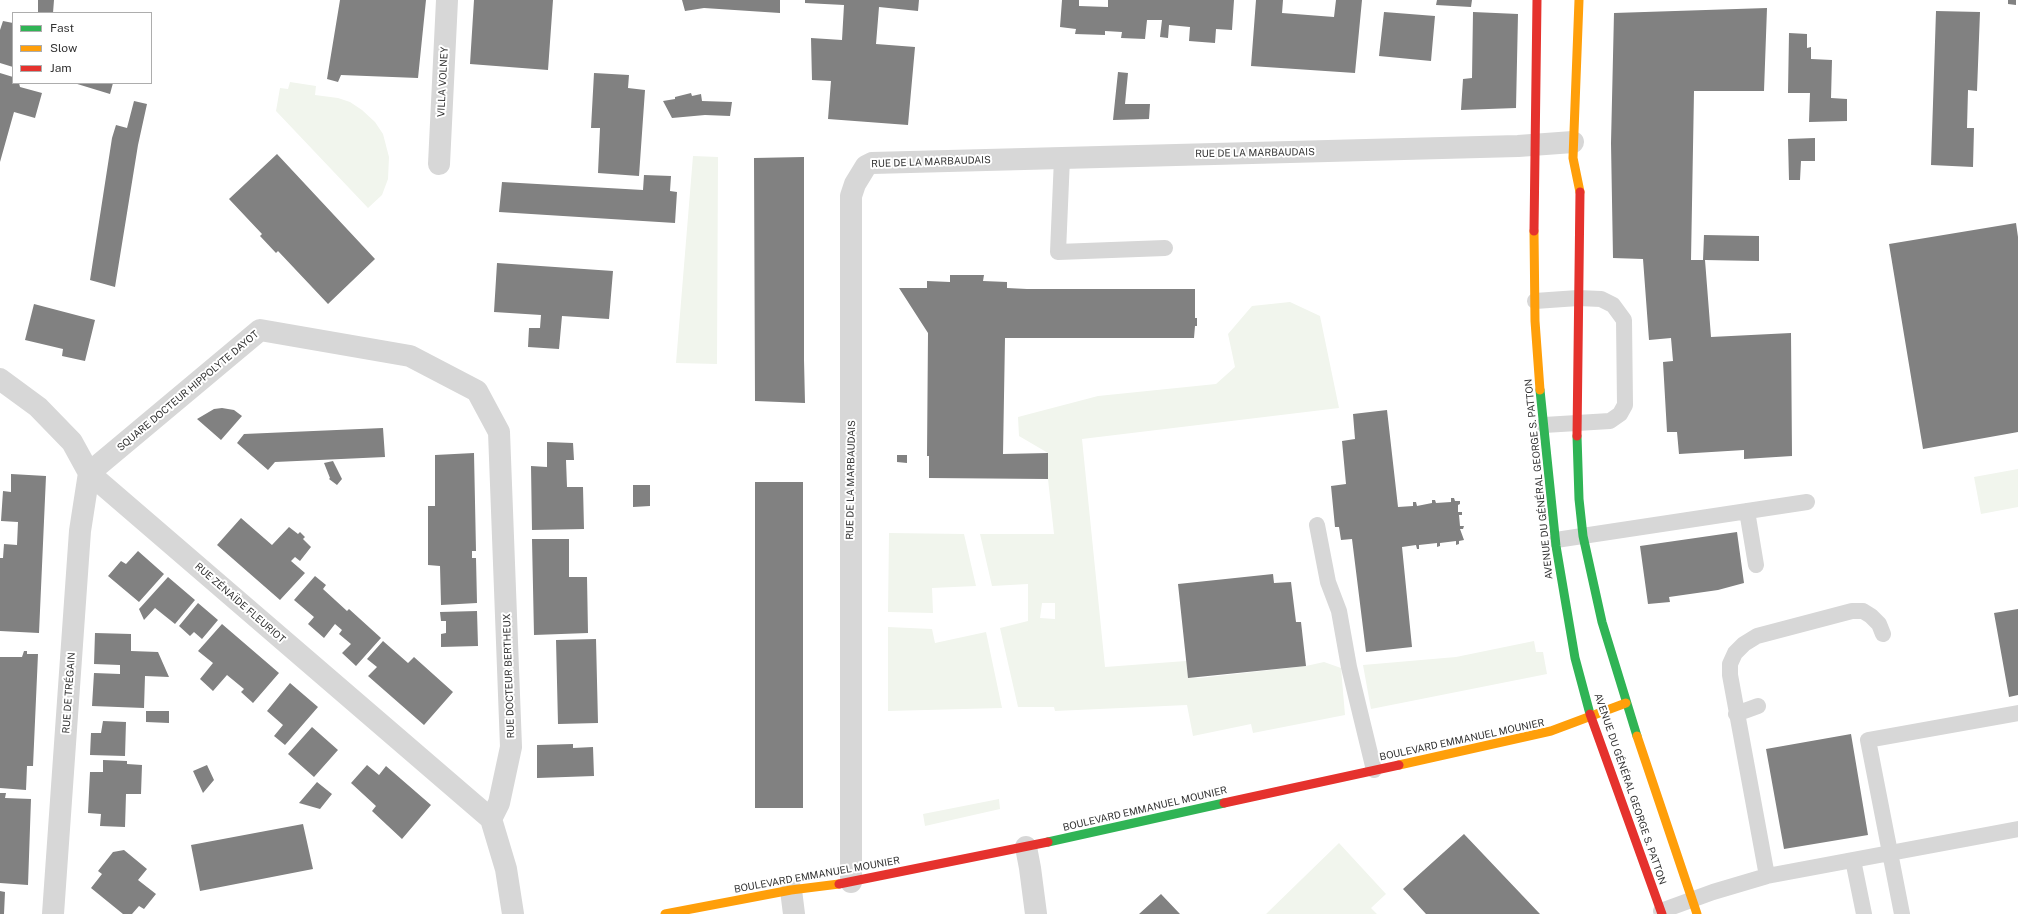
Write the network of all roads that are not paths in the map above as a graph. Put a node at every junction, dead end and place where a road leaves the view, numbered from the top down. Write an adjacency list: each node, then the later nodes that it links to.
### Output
1 (448, 0): 7 (street, VILLA VOLNEY)
2 (1537, 0): 5 (main road, AVENUE DU GÉNÉRAL GEORGE S. PATTON)
3 (1579, 0): 4 (main road)
4 (1573, 142): 5 (street, RUE DE LA MARBAUDAIS); 9 (main road)
5 (1534, 146): 6 (street, RUE DE LA MARBAUDAIS); 10 (main road, AVENUE DU GÉNÉRAL GEORGE S. PATTON)
6 (1062, 158): 8 (lane); 35 (street, RUE DE LA MARBAUDAIS)
7 (440, 164)
8 (1165, 248)
9 (1578, 298): 10 (lane); 12 (main road); 12 (lane)
10 (1535, 301): 13 (main road, AVENUE DU GÉNÉRAL GEORGE S. PATTON)
11 (0, 379): 15 (street, RUE ZÉNAÏDE FLEURIOT)
12 (1576, 422): 13 (lane); 19 (main road)
13 (1544, 425): 20 (main road, AVENUE DU GÉNÉRAL GEORGE S. PATTON)
14 (499, 432): 15 (street, SQUARE DOCTEUR HIPPOLYTE DAYOT); 29 (street, RUE DOCTEUR BERTHEUX)
15 (89, 473): 29 (street, RUE ZÉNAÏDE FLEURIOT); 39 (street, RUE DE TRÉGAIN)
16 (1807, 502): 17 (lane)
17 (1747, 511): 19 (lane); 21 (lane)
18 (1317, 525): 28 (lane)
19 (1583, 536): 20 (lane); 23 (main road)
20 (1556, 540): 27 (main road, AVENUE DU GÉNÉRAL GEORGE S. PATTON)
21 (1756, 565)
22 (1883, 634): 26 (lane)
23 (1626, 703): 27 (main road, BOULEVARD EMMANUEL MOUNIER); 37 (main road)
24 (1758, 706): 26 (lane)
25 (2018, 713): 32 (lane)
26 (1736, 714): 34 (lane)
27 (1591, 716): 28 (main road, BOULEVARD EMMANUEL MOUNIER); 38 (main road, AVENUE DU GÉNÉRAL GEORGE S. PATTON)
28 (1374, 770): 31 (main road, BOULEVARD EMMANUEL MOUNIER)
29 (491, 819): 40 (street)
30 (2018, 829): 32 (lane)
31 (1026, 847): 35 (main road, BOULEVARD EMMANUEL MOUNIER); 43 (street)
32 (1890, 853): 33 (lane); 45 (lane)
33 (1853, 860): 34 (lane); 44 (lane)
34 (1767, 876): 37 (lane)
35 (851, 882): 36 (main road, BOULEVARD EMMANUEL MOUNIER)
36 (791, 890): 41 (main road, BOULEVARD EMMANUEL MOUNIER); 42 (street)
37 (1695, 906): 38 (lane)
38 (1661, 913)
39 (53, 914)
40 (513, 914)
41 (665, 914)
42 (794, 914)
43 (1036, 914)
44 (1864, 914)
45 (1902, 914)

